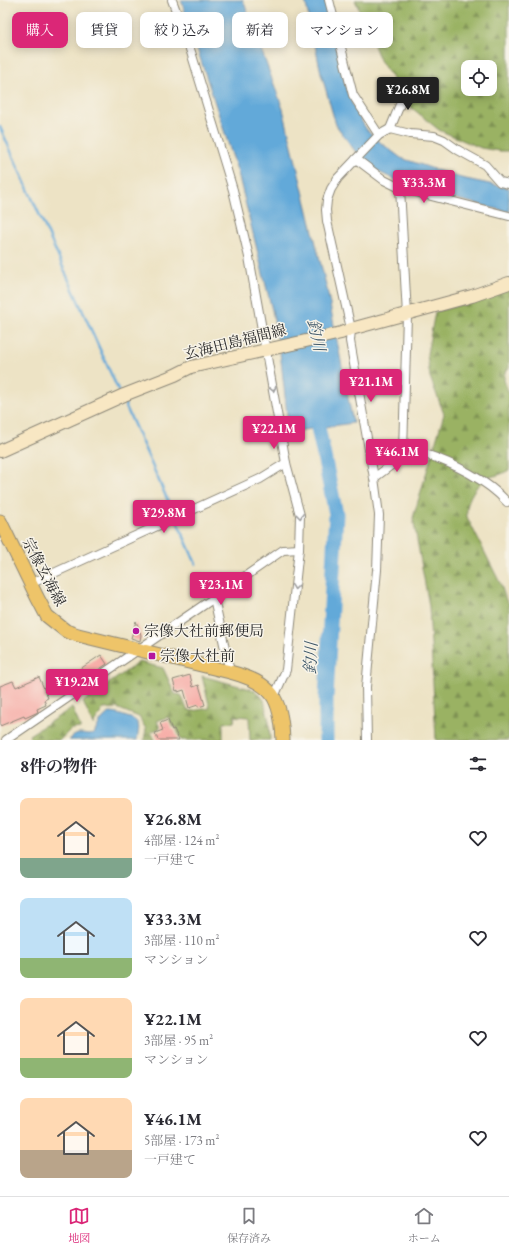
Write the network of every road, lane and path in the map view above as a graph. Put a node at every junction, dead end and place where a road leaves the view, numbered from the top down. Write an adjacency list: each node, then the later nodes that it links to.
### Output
1 (172, 0): 13 (street)
2 (329, 0): 5 (street)
3 (426, 86): 4 (street)
4 (390, 129): 5 (street); 7 (street)
5 (379, 135): 6 (street)
6 (358, 157): 8 (street); 12 (street)
7 (509, 184)
8 (400, 188): 9 (street); 11 (street)
9 (509, 216)
10 (509, 283): 11 (main road, 玄海田島福間線)
11 (407, 315): 12 (main road, 玄海田島福間線); 15 (street)
12 (351, 329): 13 (main road, 玄海田島福間線); 17 (street)
13 (270, 350): 14 (main road, 玄海田島福間線); 16 (street, one-way to 16)
14 (0, 451)
15 (403, 451): 17 (street); 18 (street)
16 (286, 463): 20 (street, one-way to 20); 21 (street)
17 (374, 478): 28 (street)
18 (507, 502)
19 (1, 525): 21 (main road, 宗像玄海線)
20 (299, 548): 22 (street); 25 (street, one-way to 25)
21 (30, 584): 23 (main road, 宗像玄海線)
22 (214, 598): 23 (street); 24 (street)
23 (137, 650): 24 (main road, 宗像玄海線); 26 (street)
24 (230, 672): 25 (main road, 宗像玄海線)
25 (274, 697): 27 (main road, 宗像玄海線)
26 (6, 740)
27 (283, 740)
28 (367, 740)

